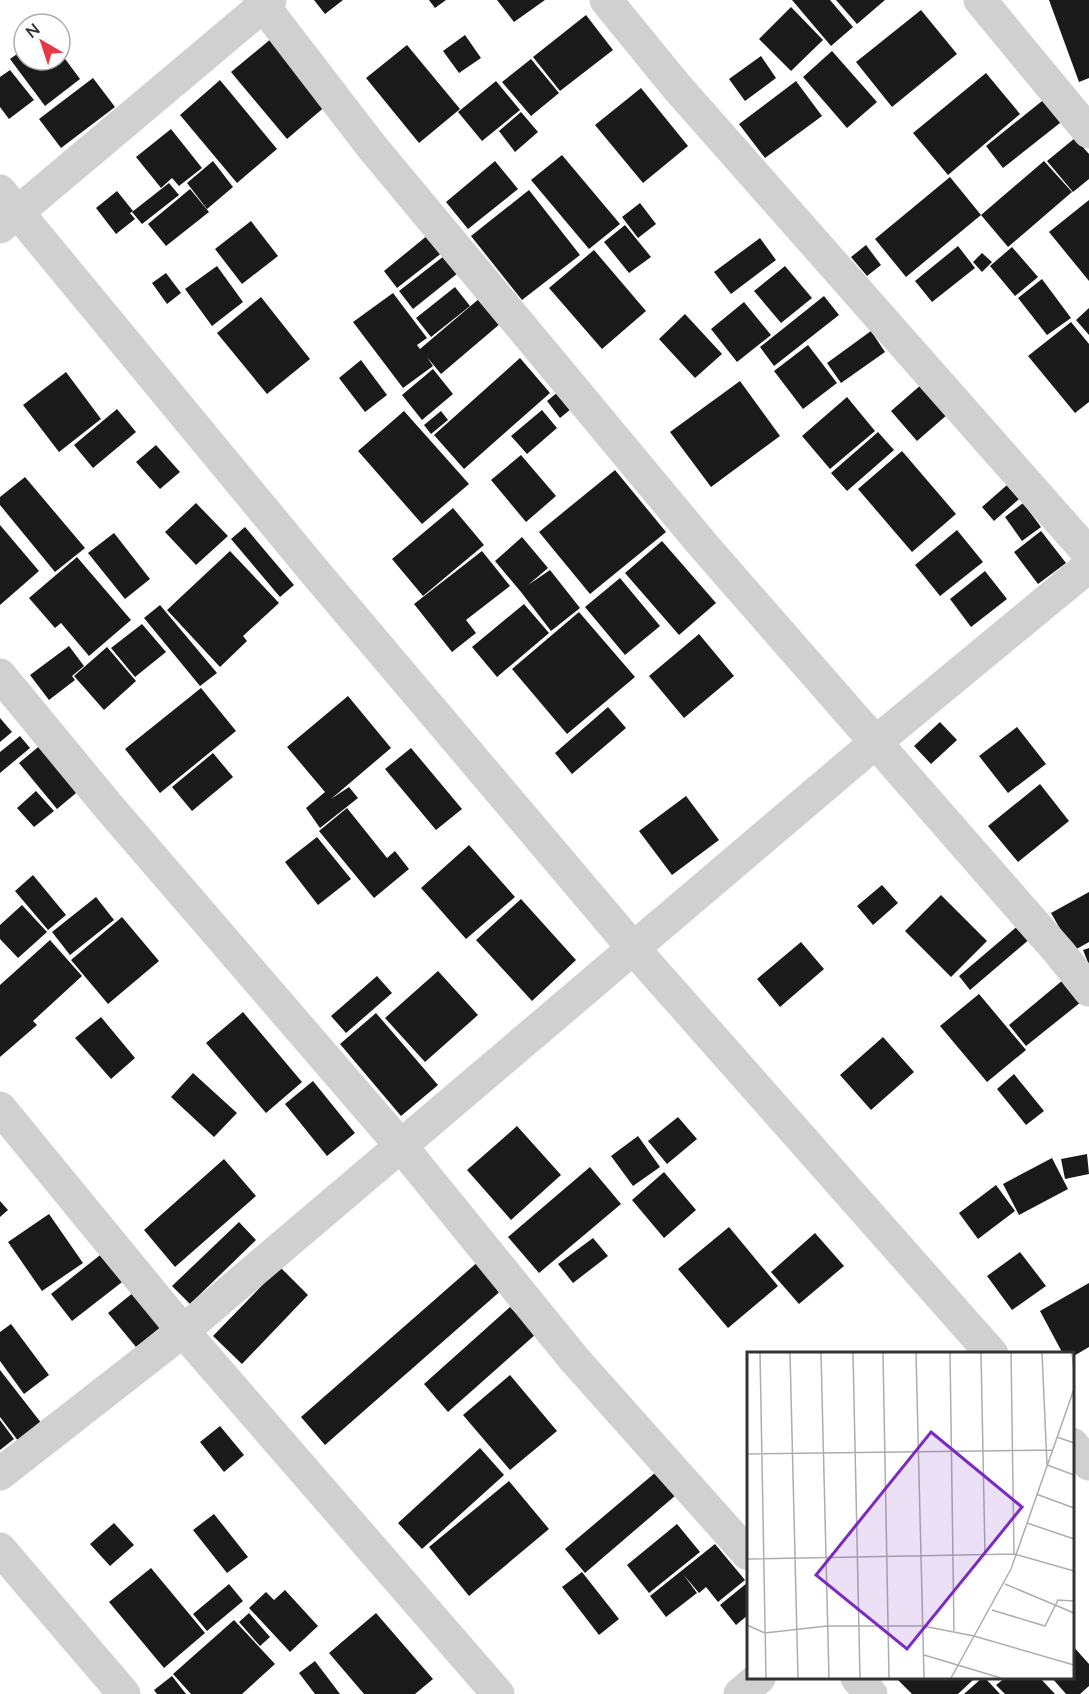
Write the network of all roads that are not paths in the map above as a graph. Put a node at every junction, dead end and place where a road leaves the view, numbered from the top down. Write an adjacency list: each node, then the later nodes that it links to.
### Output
1 (606, 0): 6 (street)
2 (980, 0): 4 (street)
3 (264, 2): 5 (street); 9 (street)
4 (1089, 132)
5 (6, 210): 10 (street)
6 (1089, 554)
7 (1089, 566): 9 (street)
8 (0, 675): 13 (street)
9 (876, 742): 10 (street); 11 (street)
10 (633, 948): 13 (street); 15 (street)
11 (1089, 990)
12 (0, 1108): 14 (street)
13 (401, 1146): 14 (street); 22 (street)
14 (183, 1331): 20 (street); 26 (street)
15 (991, 1352)
16 (1089, 1424): 17 (street)
17 (1074, 1432)
18 (1074, 1446): 19 (street)
19 (1089, 1464)
20 (0, 1474)
21 (0, 1549): 25 (street)
22 (747, 1553)
23 (757, 1679): 27 (street)
24 (859, 1679): 28 (street)
25 (124, 1694)
26 (498, 1694)
27 (740, 1694)
28 (871, 1694)

